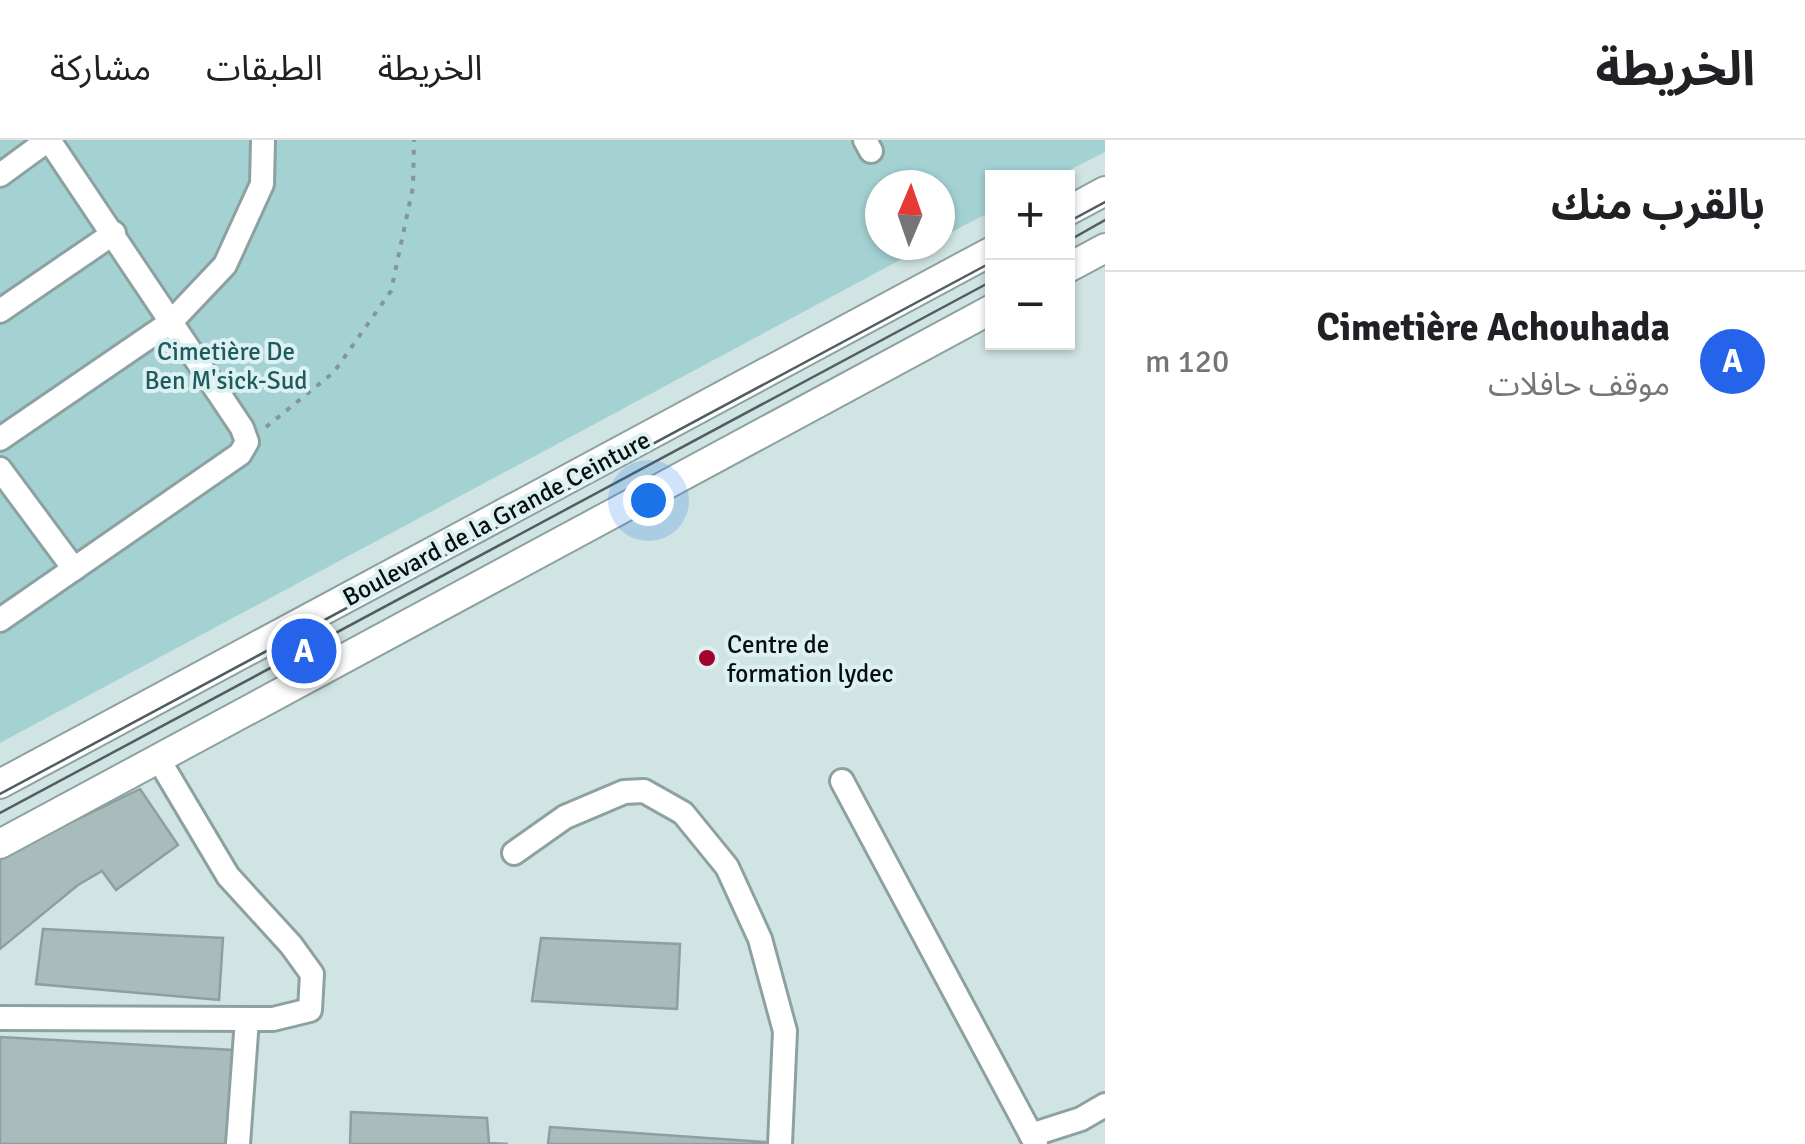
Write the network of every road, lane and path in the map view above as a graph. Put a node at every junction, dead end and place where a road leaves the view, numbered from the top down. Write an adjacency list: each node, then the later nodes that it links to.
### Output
1 (48, 140): 4 (street); 7 (street)
2 (264, 140): 13 (street)
3 (414, 140): 15 (path)
4 (0, 175)
5 (1105, 191): 6 (main road)
6 (1075, 207)
7 (114, 234): 11 (street); 13 (street)
8 (1105, 248): 10 (main road)
9 (985, 256): 21 (main road, Boulevard de la Grande Ceinture)
10 (1075, 264)
11 (0, 311)
12 (985, 313): 19 (main road, Boulevard de la Grande Ceinture)
13 (171, 322): 14 (street); 15 (street)
14 (0, 439)
15 (247, 442): 17 (street)
16 (0, 469): 17 (street)
17 (74, 569): 18 (street)
18 (0, 620)
19 (158, 760): 22 (main road, Boulevard de la Grande Ceinture); 25 (street)
20 (842, 781): 27 (street)
21 (0, 784)
22 (0, 844)
23 (514, 853): 29 (street)
24 (0, 1018): 25 (street)
25 (247, 1019): 28 (street)
26 (1105, 1105): 27 (street)
27 (1034, 1140)
28 (238, 1144)
29 (780, 1144)

